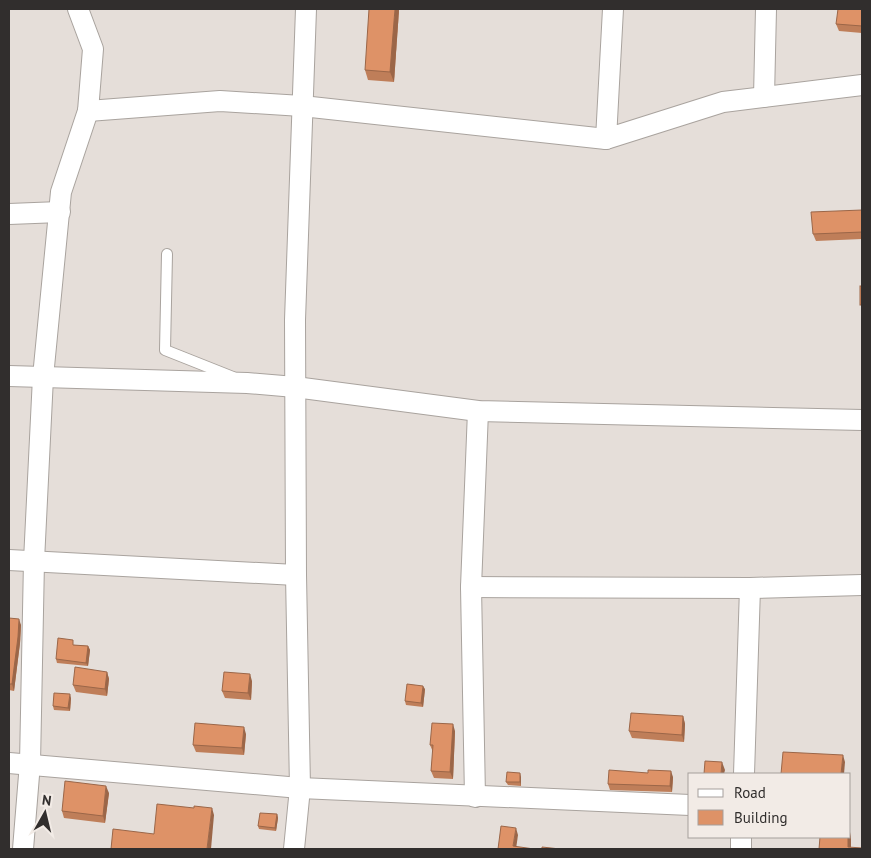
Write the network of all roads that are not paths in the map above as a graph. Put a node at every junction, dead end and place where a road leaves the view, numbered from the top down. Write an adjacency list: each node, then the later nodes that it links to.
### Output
1 (78, 9): 8 (street)
2 (306, 9): 7 (street)
3 (614, 9): 9 (street)
4 (766, 9): 6 (street)
5 (862, 85): 6 (street)
6 (764, 98): 9 (street)
7 (302, 106): 8 (street); 9 (street); 16 (street)
8 (88, 112): 10 (street)
9 (606, 139)
10 (60, 212): 11 (street); 14 (street)
11 (9, 214)
12 (167, 254): 15 (lane)
13 (9, 376): 14 (street)
14 (43, 377): 15 (street); 20 (street)
15 (247, 383): 16 (street)
16 (296, 387): 17 (street); 21 (street)
17 (478, 411): 18 (street); 23 (street)
18 (862, 420)
19 (9, 560): 20 (street)
20 (34, 561): 21 (street); 26 (street)
21 (296, 575): 28 (street)
22 (862, 585): 24 (street)
23 (471, 586): 24 (street); 29 (street)
24 (750, 588): 27 (street)
25 (9, 762): 26 (street)
26 (30, 763): 28 (street); 31 (street)
27 (744, 773)
28 (300, 788): 29 (street); 32 (street)
29 (475, 797): 30 (street)
30 (688, 805)
31 (23, 849)
32 (294, 849)

